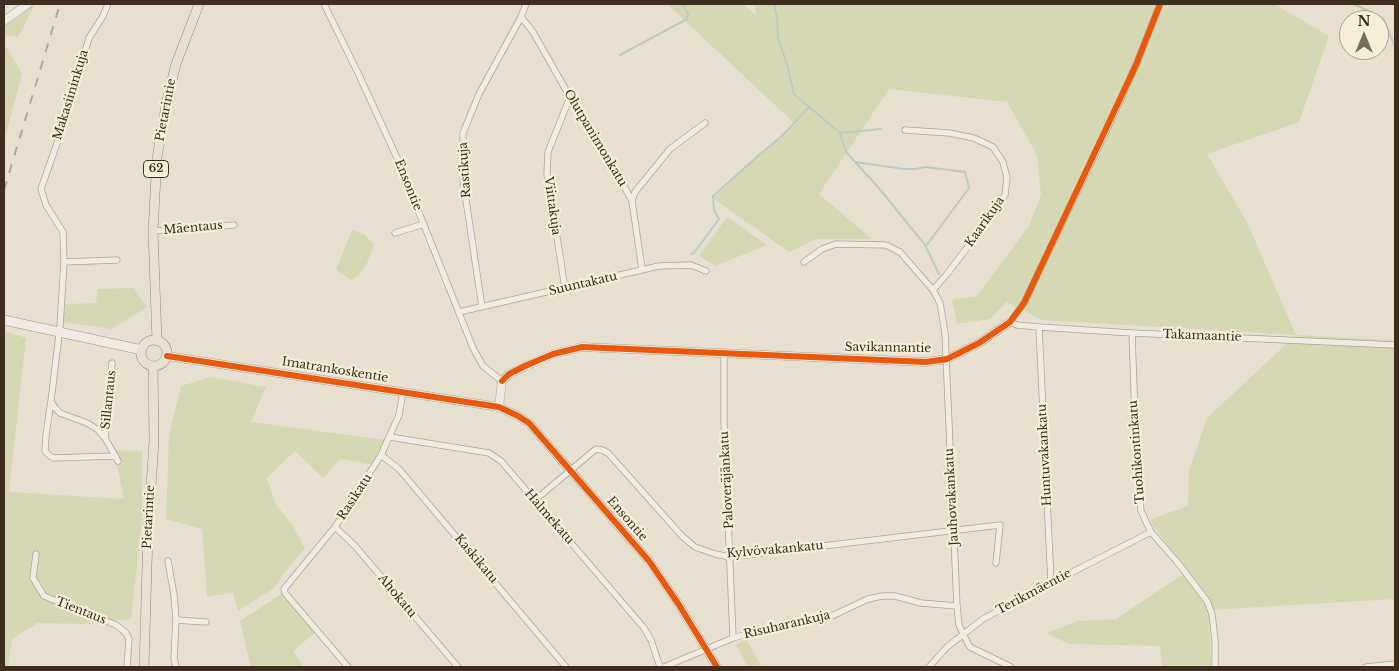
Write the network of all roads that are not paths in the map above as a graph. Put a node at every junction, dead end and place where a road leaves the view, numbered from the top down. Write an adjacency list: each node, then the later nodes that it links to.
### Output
1 (28, 4): 8 (street)
2 (108, 4): 12 (street, Makasiininkuja)
3 (199, 4): 16 (main road, Pietarintie / 62)
4 (324, 4): 14 (street, Ensontie)
5 (526, 4): 7 (street, Rastikuja)
6 (1160, 4): 28 (street, Savikannantie)
7 (521, 17): 9 (street, Olutpanimonkatu); 25 (street, Rastikuja)
8 (4, 21)
9 (570, 98): 13 (street, Olutpanimonkatu); 23 (street, Viittakuja)
10 (705, 123): 13 (street)
11 (905, 130): 24 (street, Kaarikuja)
12 (41, 190): 19 (street, Sillantaus)
13 (632, 202): 21 (street, Olutpanimonkatu)
14 (424, 224): 17 (street); 26 (street, Ensontie)
15 (234, 225): 16 (street, Mäentaus)
16 (152, 231): 32 (main road, Pietarintie / 62)
17 (395, 233)
18 (117, 260): 19 (street)
19 (64, 262): 30 (street, Sillantaus)
20 (804, 262): 24 (street, Jauhovakankatu)
21 (642, 269): 22 (street, Suuntakatu); 23 (street, Suuntakatu)
22 (706, 271)
23 (565, 288): 25 (street, Suuntakatu)
24 (933, 290): 37 (street, Jauhovakankatu)
25 (482, 307): 26 (street, Suuntakatu)
26 (459, 312): 40 (street, Ensontie)
27 (4, 320): 30 (main road)
28 (1010, 322): 29 (street, Takamaantie); 37 (street, Savikannantie)
29 (1039, 327): 31 (street, Takamaantie); 56 (street, Huntuvakankatu)
30 (59, 333): 34 (main road); 42 (street, Sillantaus)
31 (1132, 333): 33 (street, Takamaantie); 51 (street, Tuohikontinkatu)
32 (157, 341): 34 (main road); 36 (main road)
33 (1395, 345)
34 (142, 350): 39 (main road)
35 (724, 353): 37 (street, Savikannantie); 40 (street, Savikannantie); 53 (street, Paloveräjänkatu)
36 (167, 356): 39 (main road); 41 (street, Imatrankoskentie)
37 (947, 359): 50 (street, Jauhovakankatu)
38 (112, 363): 45 (street, Sillantaus)
39 (153, 366): 65 (main road, Pietarintie)
40 (502, 381): 43 (street)
41 (403, 392): 43 (street, Imatrankoskentie); 44 (street, Rasikatu)
42 (51, 401): 45 (street, Sillantaus); 45 (street, Sillantaus)
43 (499, 407): 47 (street, Ensontie)
44 (390, 437): 46 (street, Rasikatu); 48 (street, Halmekatu)
45 (105, 438)
46 (381, 455): 49 (street, Rasikatu); 69 (street, Kaskikatu)
47 (570, 472): 48 (street); 53 (street, Kylvövakankatu); 62 (street, Ensontie)
48 (535, 500): 70 (street, Halmekatu)
49 (335, 527): 67 (street, Rasikatu); 68 (street, Ahokatu)
50 (954, 530): 53 (street, Kylvövakankatu); 55 (street, Kylvövakankatu); 57 (street, Jauhovakankatu)
51 (1151, 532): 56 (street, Terikmäentie); 75 (street, Tuohikontinkatu)
52 (36, 554): 64 (street, Tientaus)
53 (730, 557): 61 (street, Paloveräjänkatu)
54 (168, 561): 58 (street)
55 (996, 563)
56 (1050, 583): 60 (street, Terikmäentie)
57 (957, 606): 60 (street, Jauhovakankatu); 61 (street, Risuharankuja)
58 (176, 620): 59 (street); 66 (street)
59 (206, 622)
60 (963, 634): 73 (street, Terikmäentie); 74 (street)
61 (733, 638): 62 (street, Risuharankuja)
62 (706, 650): 71 (street, Risuharankuja); 72 (street, Ensontie)
63 (1395, 665): 76 (street)
64 (127, 667)
65 (144, 667)
66 (176, 667)
67 (348, 667)
68 (458, 667)
69 (566, 667)
70 (660, 667)
71 (664, 667)
72 (716, 667)
73 (929, 667)
74 (1010, 667)
75 (1214, 667)
76 (1366, 667)

